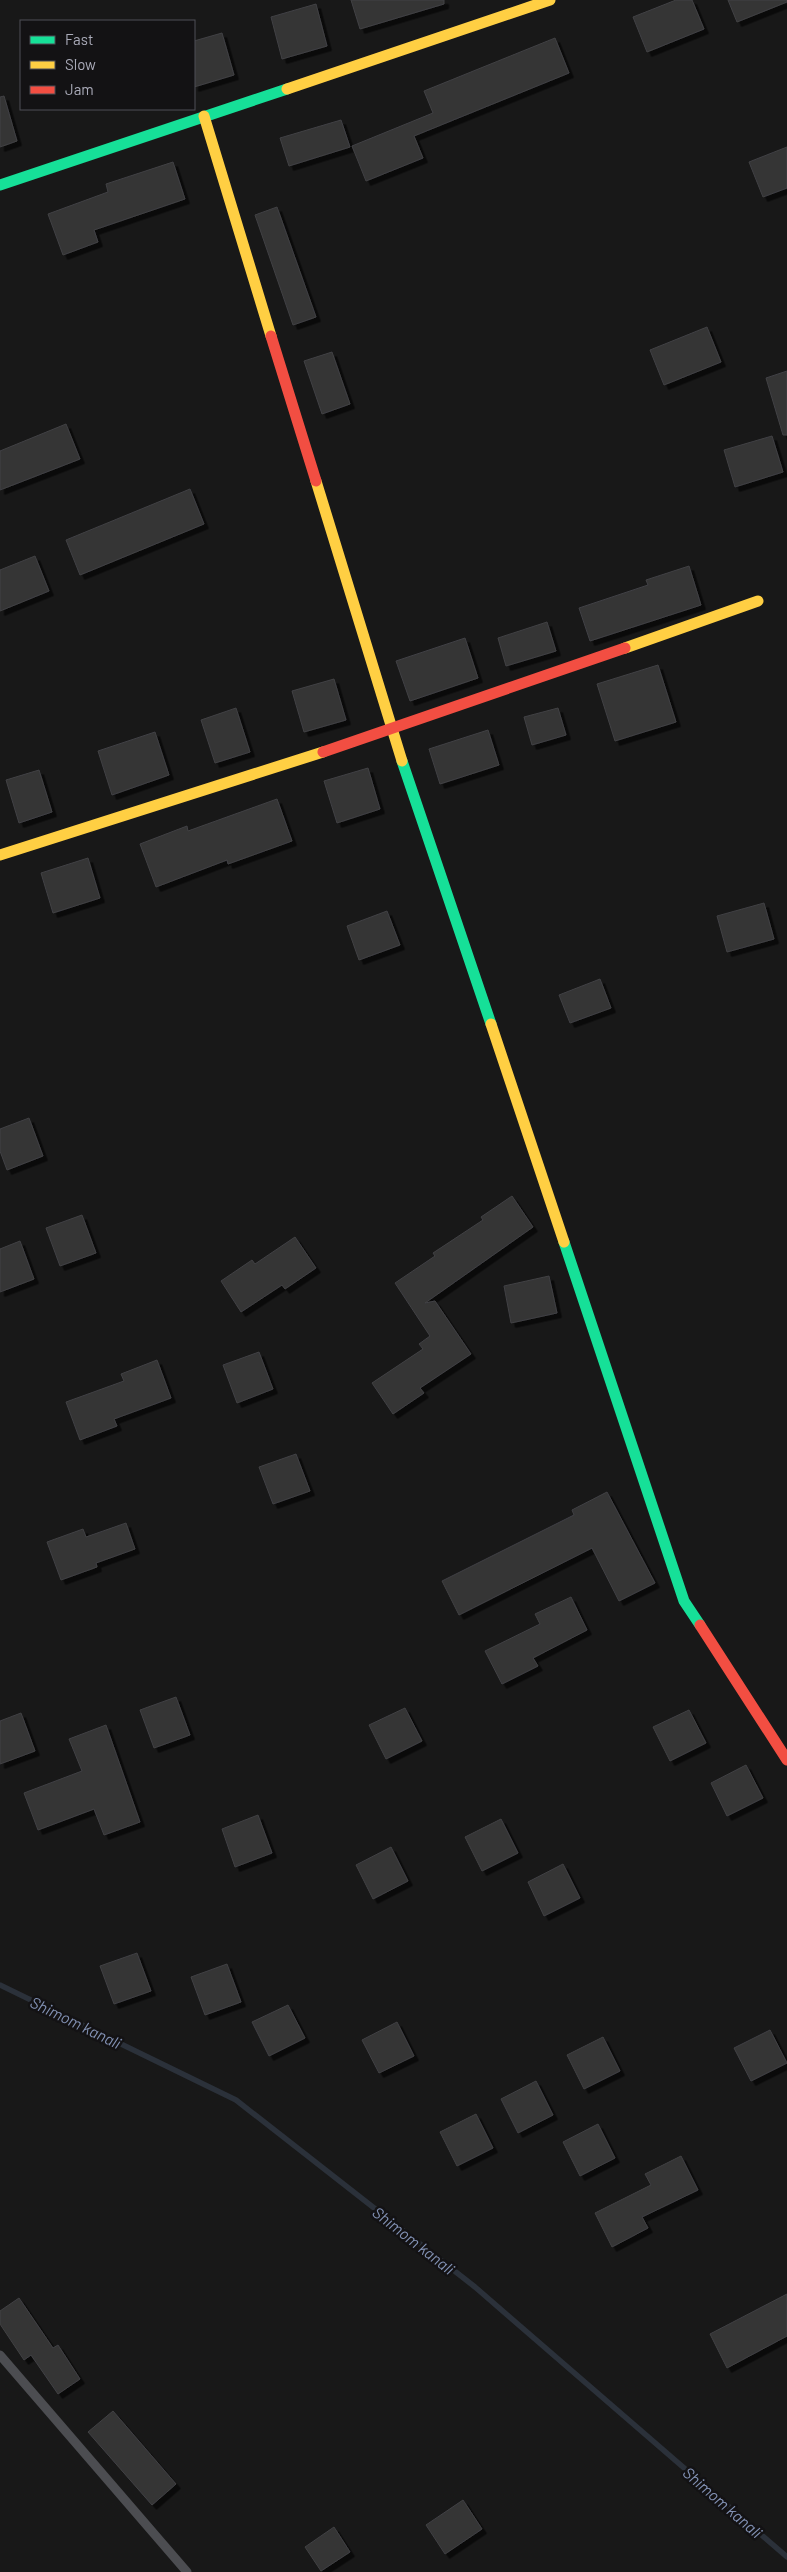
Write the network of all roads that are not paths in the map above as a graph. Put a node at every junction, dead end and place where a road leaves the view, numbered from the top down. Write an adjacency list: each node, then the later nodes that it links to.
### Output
1 (550, 0): 2 (street)
2 (204, 116): 3 (street); 5 (street)
3 (0, 185)
4 (758, 601): 5 (street)
5 (392, 730): 6 (street); 7 (street)
6 (0, 854)
7 (787, 1760)
8 (0, 2355): 9 (lane)
9 (187, 2572)

